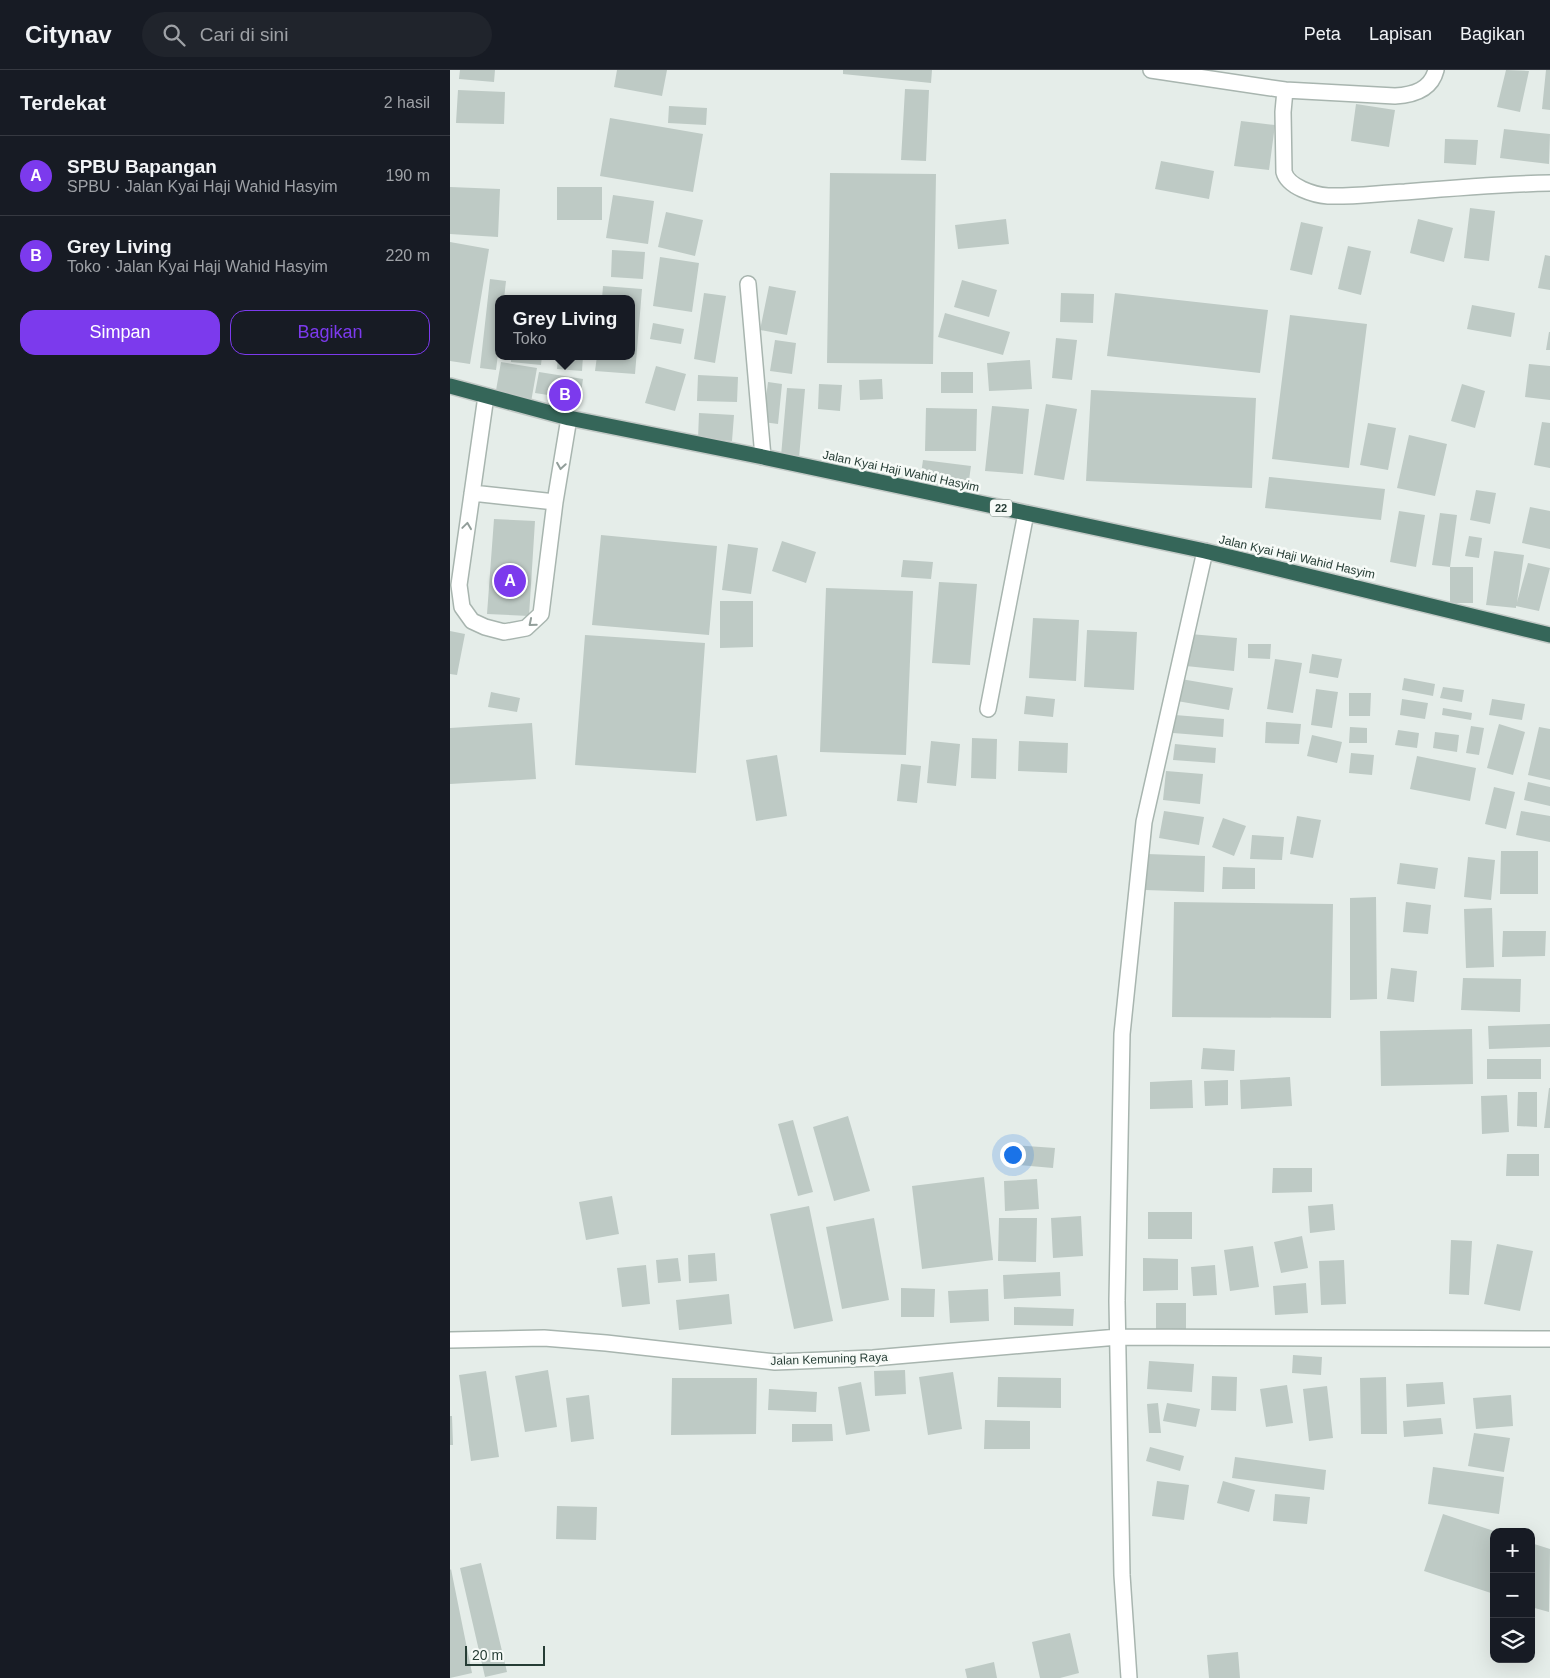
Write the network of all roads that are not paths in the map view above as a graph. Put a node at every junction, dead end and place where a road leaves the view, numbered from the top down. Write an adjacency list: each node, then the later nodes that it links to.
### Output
1 (1151, 70): 3 (street)
2 (1436, 70): 3 (street)
3 (1285, 90): 4 (street)
4 (1550, 183)
5 (748, 284): 9 (street)
6 (450, 386): 7 (highway, Jalan Kyai Haji Wahid Hasyim / 22)
7 (486, 396): 8 (highway, Jalan Kyai Haji Wahid Hasyim / 22); 10 (street)
8 (569, 418): 9 (highway, Jalan Kyai Haji Wahid Hasyim / 22); 11 (street, one-way to 11)
9 (763, 457): 12 (highway, Jalan Kyai Haji Wahid Hasyim / 22)
10 (472, 493): 11 (street); 11 (street, one-way to 10)
11 (555, 502)
12 (1026, 513): 13 (highway, Jalan Kyai Haji Wahid Hasyim / 22); 15 (street)
13 (1206, 551): 14 (highway, Jalan Kyai Haji Wahid Hasyim / 22); 16 (street)
14 (1550, 635)
15 (988, 709)
16 (1118, 1337): 17 (street, Jalan Kemuning Raya); 18 (street, Jalan Kemuning Raya); 19 (street)
17 (1550, 1339)
18 (450, 1340)
19 (1129, 1678)

